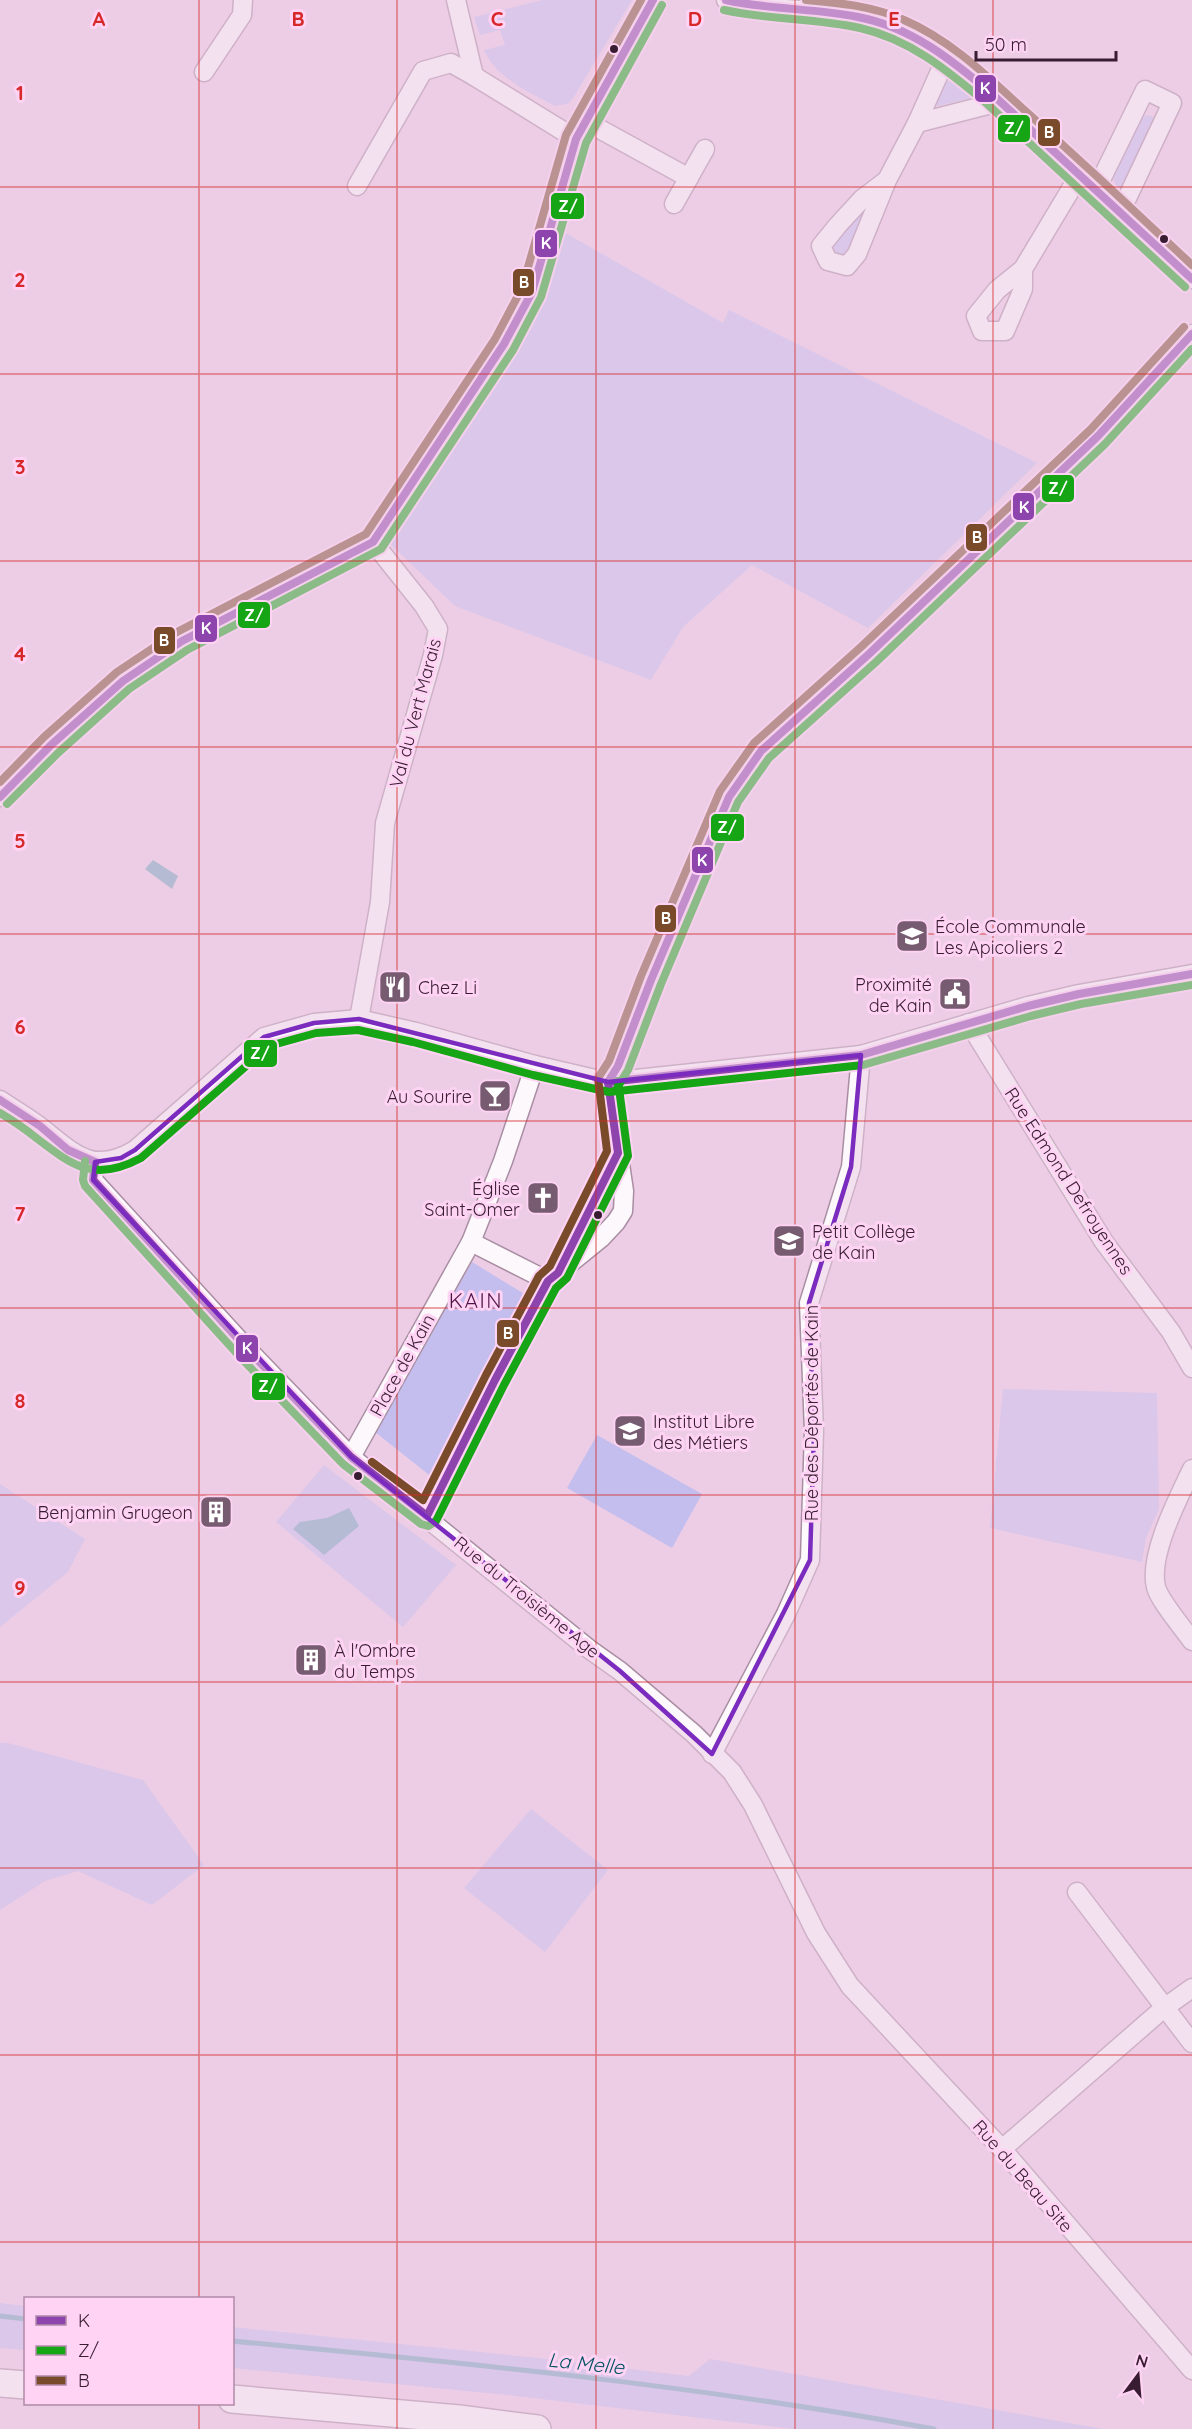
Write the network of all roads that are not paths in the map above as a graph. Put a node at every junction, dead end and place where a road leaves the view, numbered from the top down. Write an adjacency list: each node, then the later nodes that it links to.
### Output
1 (243, 0): 6 (street)
2 (456, 0): 7 (street)
3 (653, 0): 9 (street)
4 (726, 0): 5 (street)
5 (946, 58): 8 (street); 10 (street)
6 (204, 72)
7 (474, 75): 11 (street); 16 (street)
8 (999, 102): 10 (street); 13 (street)
9 (585, 121): 11 (street); 14 (street)
10 (917, 123): 15 (street)
11 (576, 139): 23 (street)
12 (705, 149): 14 (street)
13 (1080, 174): 17 (street); 20 (street)
14 (689, 178): 18 (street)
15 (887, 180)
16 (357, 186)
17 (1096, 190): 19 (street); 19 (street)
18 (674, 204)
19 (1120, 213): 21 (street)
20 (1023, 270)
21 (1192, 279)
22 (1192, 334): 30 (street)
23 (373, 542): 24 (street); 26 (street, Val du Vert Marais)
24 (0, 797)
25 (1192, 974): 27 (street)
26 (359, 1019): 29 (street); 32 (street)
27 (969, 1023): 28 (street); 35 (street, Rue Edmond Defroyennes)
28 (861, 1055): 30 (street); 40 (street, Rue des Déportés de Kain)
29 (535, 1065): 30 (street); 33 (street, Place de Kain)
30 (608, 1082): 34 (street)
31 (0, 1100): 32 (street)
32 (95, 1162): 36 (street, Rue du Troisième Age)
33 (471, 1242): 34 (street); 36 (street, Place de Kain)
34 (553, 1277): 38 (street)
35 (1192, 1368)
36 (351, 1457): 38 (street, Rue du Troisième Age)
37 (1192, 1469): 39 (street)
38 (427, 1516): 40 (street, Rue du Troisième Age)
39 (1192, 1641)
40 (712, 1754): 42 (street, Rue du Troisième Age)
41 (1077, 1892): 44 (street)
42 (850, 1986): 46 (street, Rue du Beau Site)
43 (1192, 1988): 44 (street)
44 (1164, 2008): 45 (street); 46 (street)
45 (1192, 2043)
46 (1002, 2149): 47 (street, Rue du Beau Site)
47 (1192, 2370)
48 (0, 2384): 49 (highway)
49 (24, 2385)
50 (234, 2399): 51 (highway)
51 (537, 2429)

